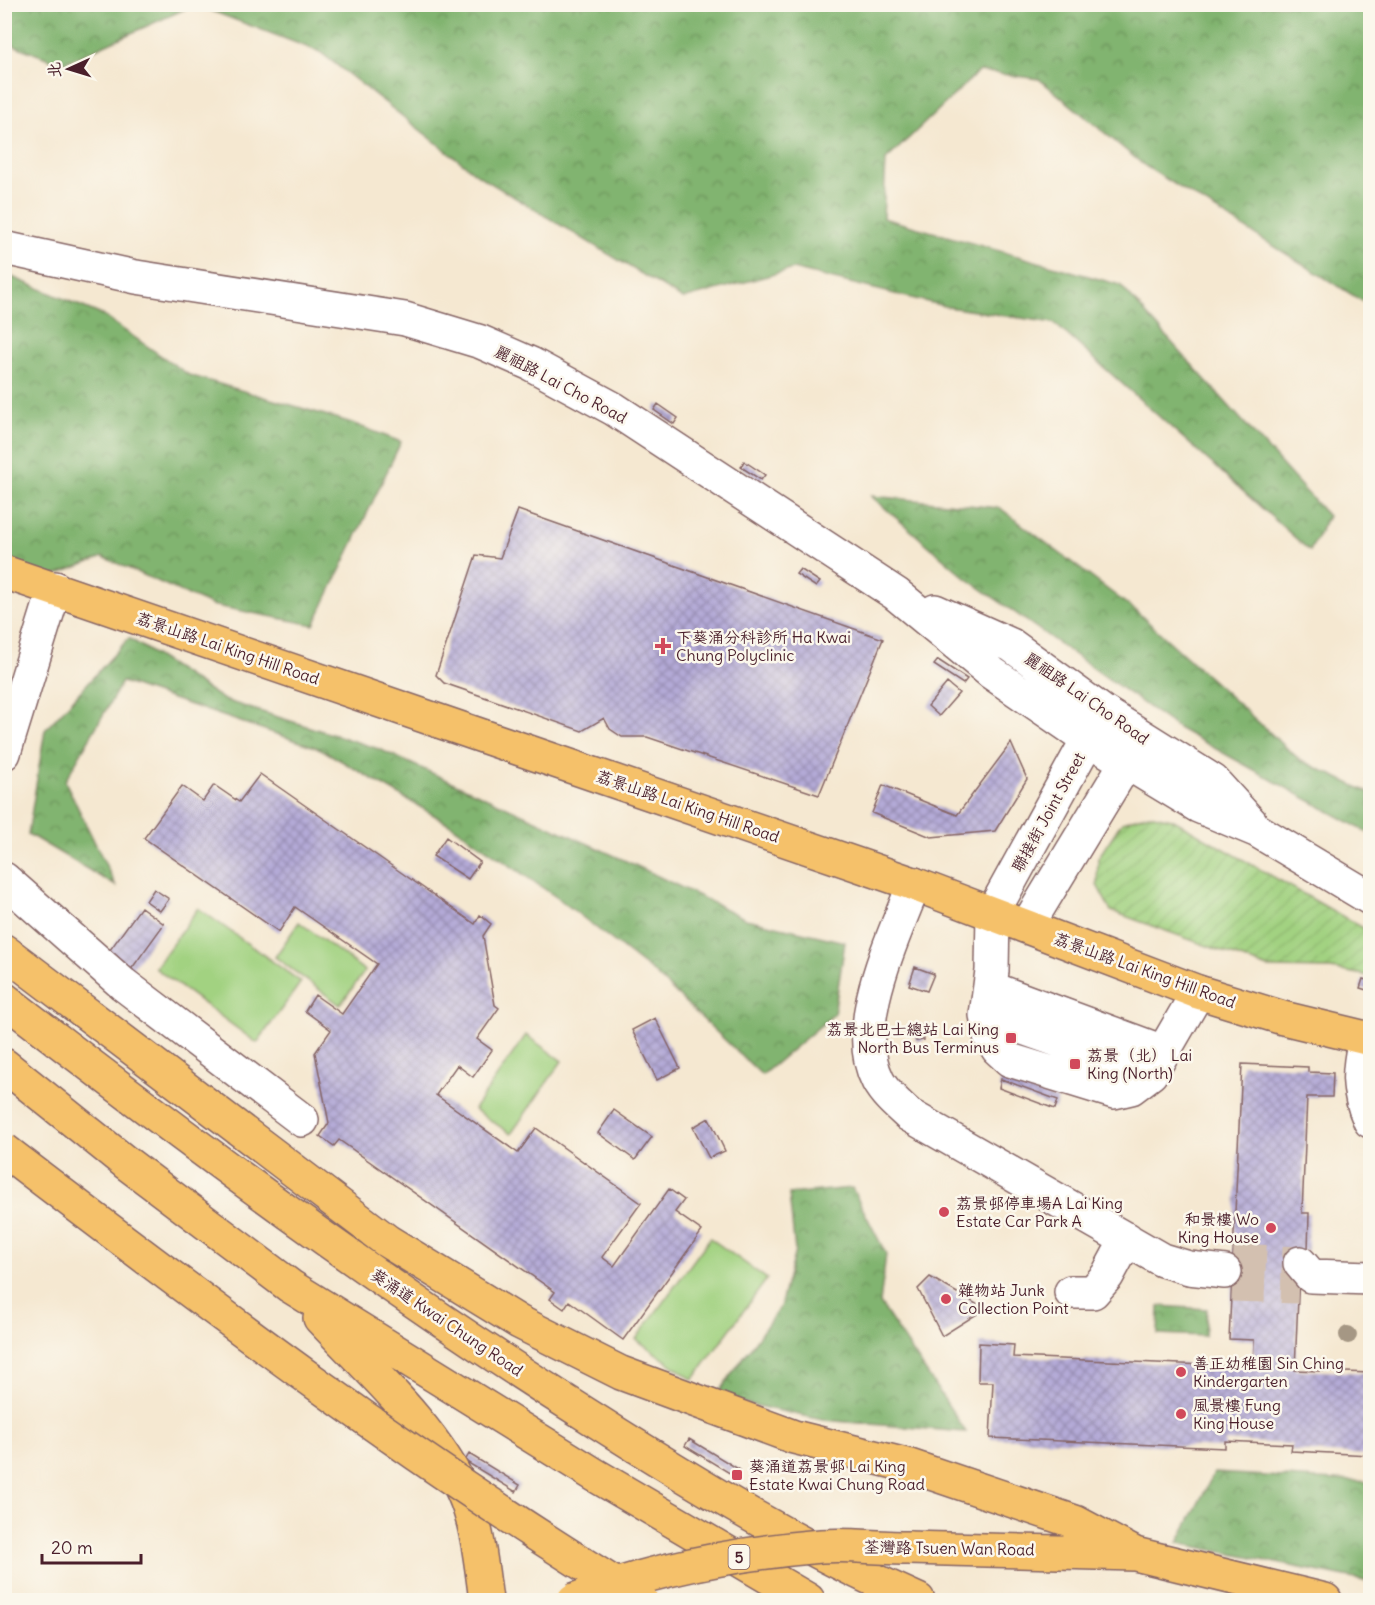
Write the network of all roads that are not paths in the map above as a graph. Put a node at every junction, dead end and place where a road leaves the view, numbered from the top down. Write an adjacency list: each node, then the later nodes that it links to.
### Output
1 (4, 248): 5 (street, 麗祖路 Lai Cho Road)
2 (4, 572): 3 (main road, 荔景山路 Lai King Hill Road)
3 (55, 588): 4 (street); 9 (main road, 荔景山路 Lai King Hill Road)
4 (13, 696): 7 (street)
5 (1096, 726): 6 (street, 麗祖路 Lai Cho Road); 11 (street, 聯接街 Joint Street)
6 (1134, 749): 10 (street, 麗祖路 Lai Cho Road); 12 (street)
7 (4, 753)
8 (4, 879): 20 (street)
9 (914, 884): 11 (main road, 荔景山路 Lai King Hill Road); 23 (street)
10 (1371, 898)
11 (993, 912): 12 (main road, 荔景山路 Lai King Hill Road); 16 (street)
12 (1028, 926): 14 (main road, 荔景山路 Lai King Hill Road)
13 (4, 951): 29 (main road)
14 (1198, 992): 17 (main road, 荔景山路 Lai King Hill Road); 18 (street)
15 (4, 999): 34 (main road, 葵涌道 Kwai Chung Road)
16 (988, 1002): 18 (street); 18 (street)
17 (1368, 1038): 21 (street)
18 (1157, 1063)
19 (4, 1065): 27 (main road)
20 (302, 1120)
21 (1371, 1121)
22 (4, 1150): 32 (main road, bridge)
23 (1127, 1239): 24 (street); 28 (street)
24 (1230, 1272)
25 (1303, 1275): 26 (street)
26 (1371, 1278)
27 (290, 1286): 30 (main road); 33 (main road)
28 (1071, 1292)
29 (1135, 1554): 31 (main road, 荃灣路 Tsuen Wan Road / 5, bridge); 35 (main road, 荃灣路 Tsuen Wan Road / 5)
30 (486, 1600)
31 (574, 1600)
32 (641, 1600)
33 (808, 1600)
34 (918, 1600)
35 (1325, 1600)

